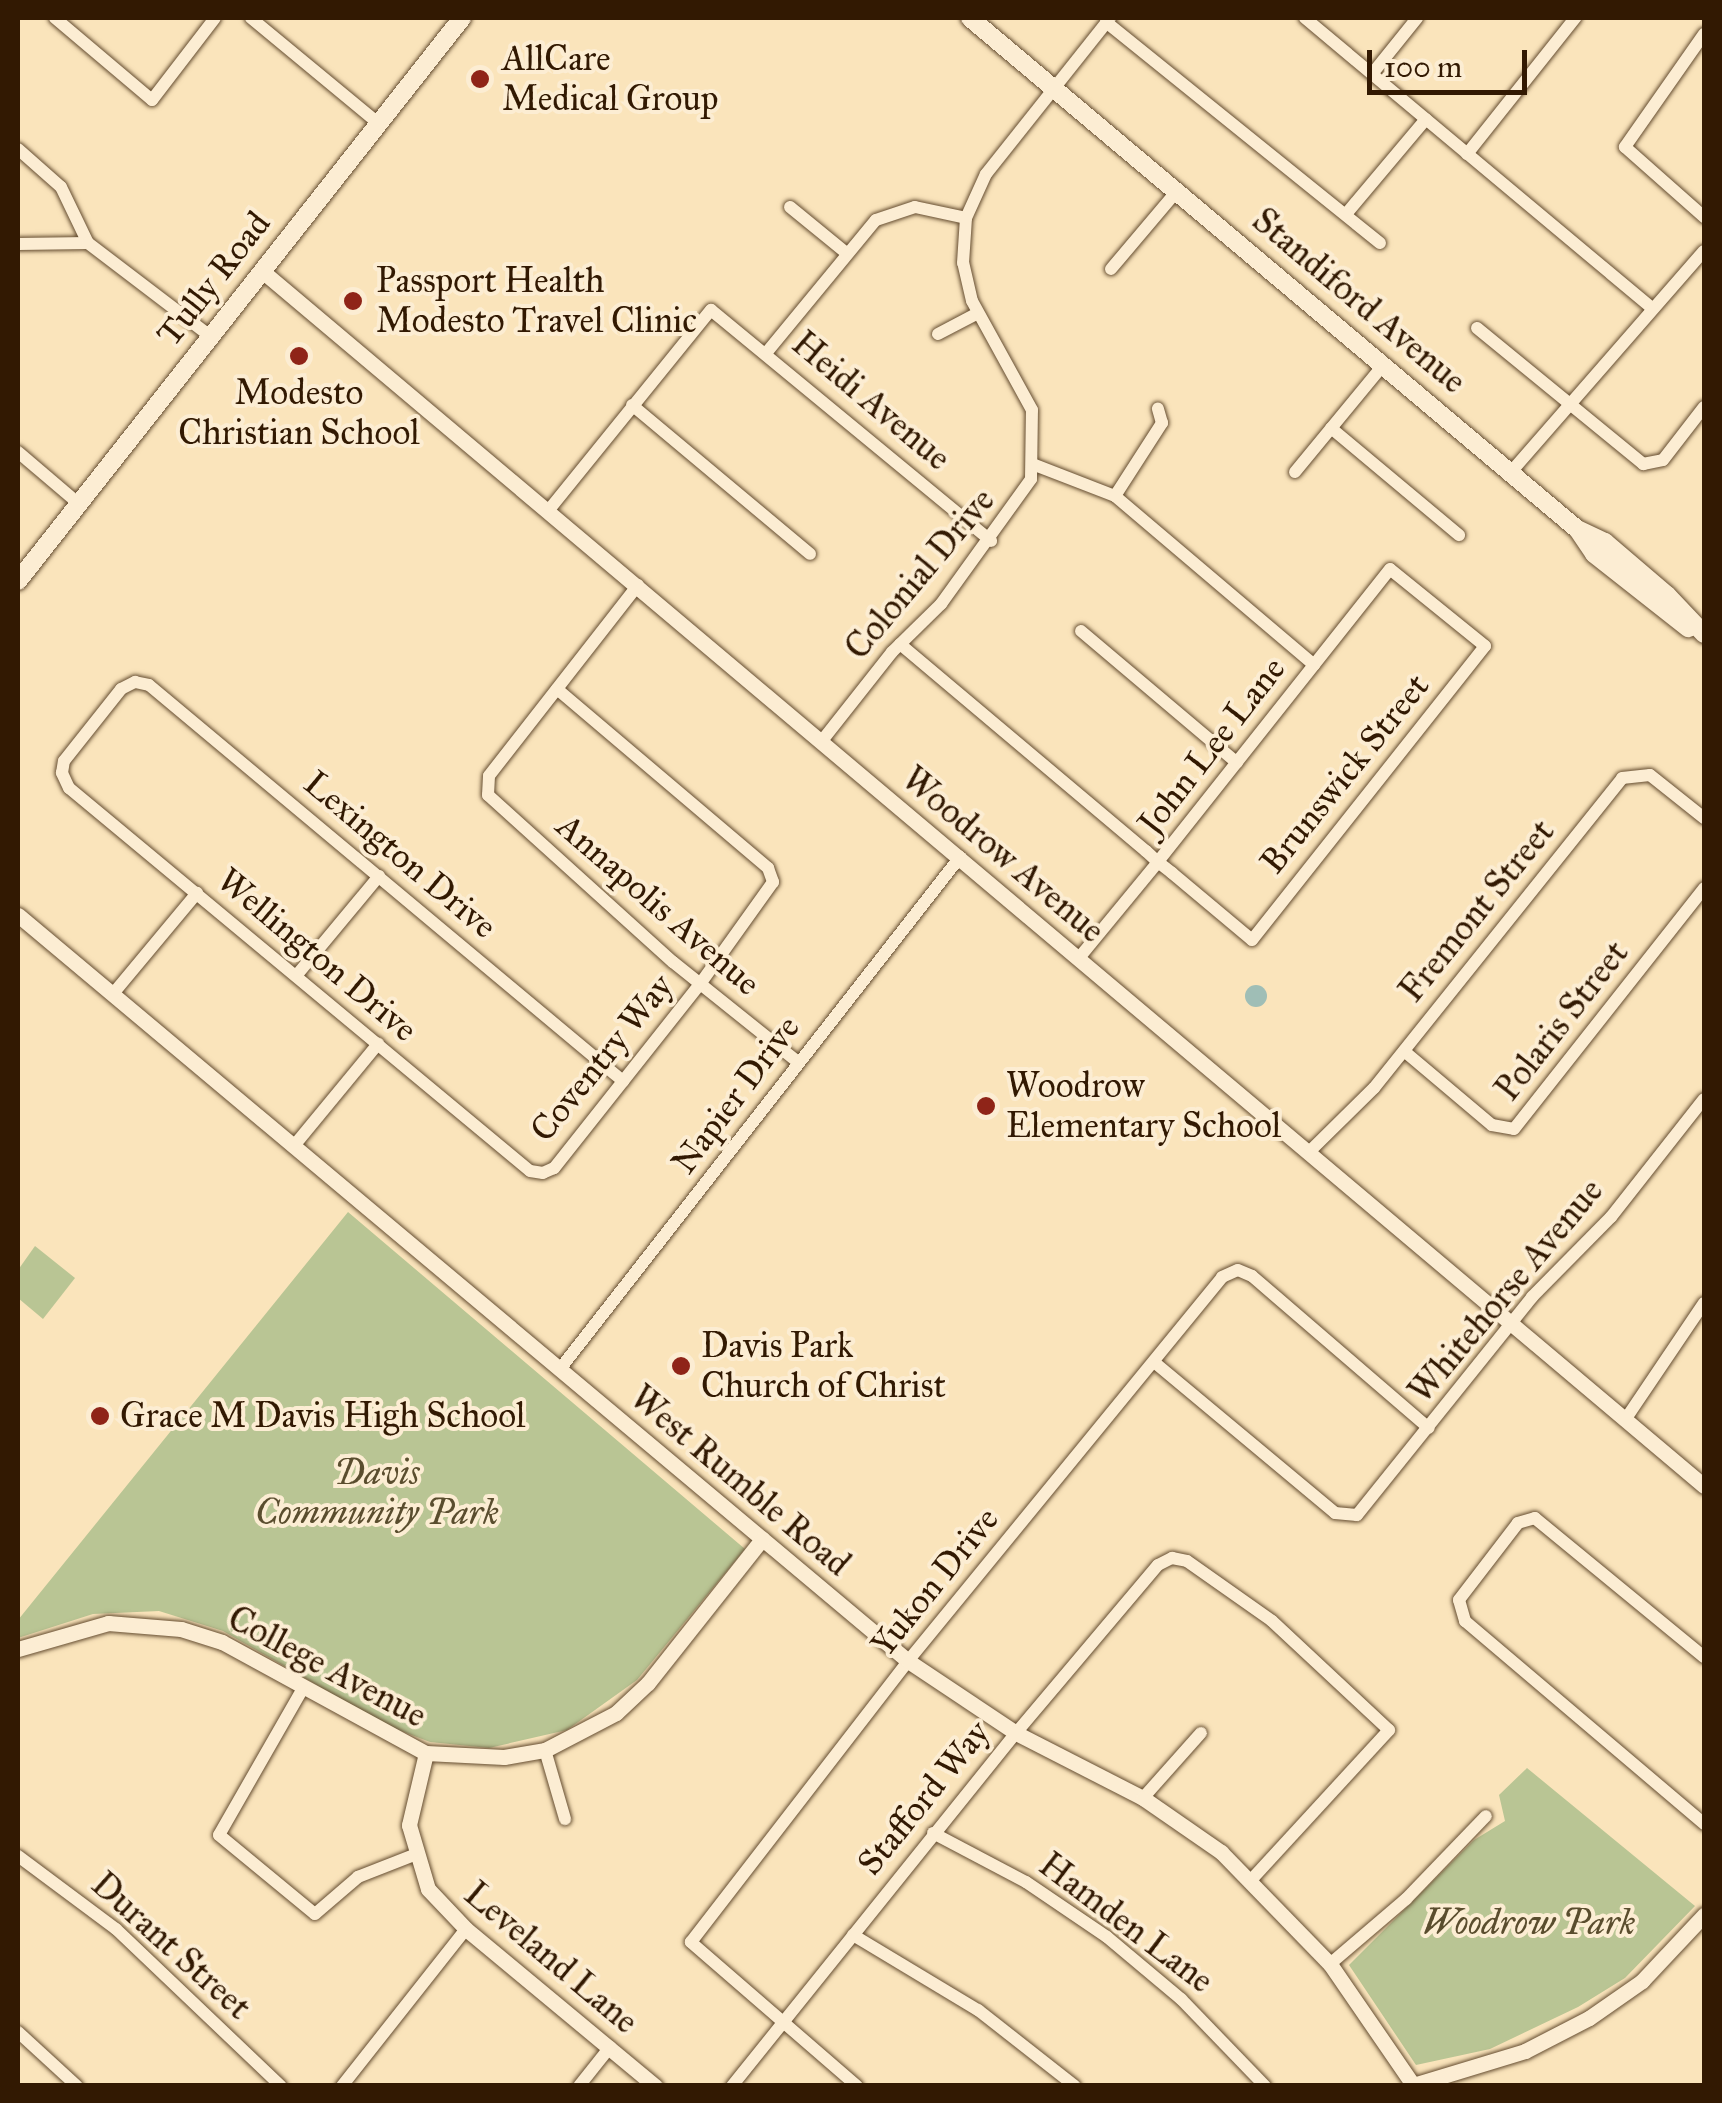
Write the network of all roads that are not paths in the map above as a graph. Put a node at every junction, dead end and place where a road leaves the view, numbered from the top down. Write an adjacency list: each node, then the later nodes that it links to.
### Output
1 (55, 18): 2 (street)
2 (215, 18)
3 (250, 18): 14 (street)
4 (462, 18): 14 (main road, Tully Road)
5 (970, 18): 12 (main road, Standiford Avenue)
6 (1306, 18): 11 (street)
7 (1417, 18): 11 (street)
8 (1575, 18): 16 (street)
9 (1108, 20): 12 (street); 19 (street)
10 (1704, 34): 20 (street)
11 (1372, 74): 13 (street)
12 (1054, 88): 17 (main road, Standiford Avenue); 21 (street)
13 (1426, 119): 16 (street); 19 (street)
14 (378, 123): 28 (main road, Tully Road)
15 (18, 149): 22 (street)
16 (1467, 154): 29 (street)
17 (1177, 191): 27 (street); 35 (main road, Standiford Avenue)
18 (790, 207): 26 (street)
19 (1346, 214): 23 (street)
20 (1704, 216)
21 (966, 218): 26 (street); 30 (street)
22 (88, 242): 24 (street); 33 (street)
23 (1380, 243)
24 (18, 244)
25 (1704, 251): 29 (street)
26 (845, 252): 34 (street)
27 (1110, 269)
28 (261, 270): 33 (main road, Tully Road); 47 (street, Woodrow Avenue)
29 (1652, 308): 38 (street)
30 (978, 313): 32 (street); 42 (street)
31 (1477, 328): 38 (street)
32 (938, 334)
33 (210, 336): 46 (main road, Tully Road)
34 (766, 352): 36 (street, Heidi Avenue); 49 (street, Heidi Avenue)
35 (1384, 364): 40 (street); 44 (main road, Standiford Avenue)
36 (632, 406): 47 (street); 50 (street)
37 (1704, 406): 38 (street)
38 (1572, 407): 44 (street)
39 (1158, 409): 45 (street)
40 (1331, 428): 43 (street); 48 (street)
41 (18, 452): 46 (street)
42 (1035, 464): 45 (street); 49 (street, Colonial Drive)
43 (1295, 472)
44 (1511, 472): 55 (main road, Standiford Avenue)
45 (1115, 496): 57 (street)
46 (79, 504): 52 (main road, Tully Road)
47 (548, 511): 53 (street, Woodrow Avenue)
48 (1459, 535)
49 (991, 541): 56 (street, Colonial Drive)
50 (810, 554)
51 (1390, 569): 57 (street, John Lee Lane); 64 (street, Brunswick Street)
52 (18, 581)
53 (638, 585): 59 (street); 60 (street, Woodrow Avenue)
54 (1081, 631): 61 (street)
55 (1704, 636)
56 (900, 644): 60 (street, Colonial Drive); 64 (street)
57 (1314, 665): 61 (street, John Lee Lane)
58 (135, 682): 65 (street, Lexington Drive); 67 (street, Wellington Drive)
59 (556, 689): 71 (street, Annapolis Avenue); 71 (street, Coventry Way)
60 (821, 742): 63 (street, Woodrow Avenue)
61 (1237, 763): 64 (street, John Lee Lane)
62 (1704, 818): 74 (street, Fremont Street)
63 (960, 857): 69 (street, Woodrow Avenue); 75 (street, Napier Drive)
64 (1158, 862): 69 (street, John Lee Lane)
65 (378, 876): 70 (street); 76 (street, Lexington Drive)
66 (1704, 888): 74 (street, Polaris Street)
67 (196, 893): 70 (street, Wellington Drive); 72 (street)
68 (18, 916): 72 (street, West Rumble Road)
69 (1079, 958): 79 (street, Woodrow Avenue)
70 (296, 976): 73 (street, Wellington Drive)
71 (700, 984): 75 (street, Annapolis Avenue); 76 (street, Coventry Way)
72 (112, 995): 78 (street, West Rumble Road)
73 (378, 1044): 78 (street); 80 (street, Wellington Drive)
74 (1404, 1052): 79 (street, Fremont Street)
75 (798, 1062): 84 (street, Napier Drive)
76 (623, 1081): 80 (street, Coventry Way)
77 (1704, 1099): 82 (street, Whitehorse Avenue)
78 (293, 1147): 84 (street, West Rumble Road)
79 (1310, 1152): 82 (street, Woodrow Avenue)
80 (543, 1173)
81 (1704, 1302): 85 (street)
82 (1512, 1322): 85 (street, Woodrow Avenue); 86 (street, Whitehorse Avenue)
83 (1154, 1362): 86 (street, Whitehorse Avenue); 86 (street, Yukon Drive); 91 (street, Yukon Drive)
84 (560, 1370): 88 (street, West Rumble Road)
85 (1625, 1420): 87 (street, Woodrow Avenue)
86 (1429, 1428)
87 (1704, 1486)
88 (762, 1539): 91 (street, West Rumble Road); 95 (street, College Avenue)
89 (18, 1649): 92 (street, College Avenue)
90 (1704, 1657): 100 (street)
91 (908, 1661): 93 (street, West Rumble Road); 109 (street, Yukon Drive)
92 (302, 1690): 96 (street, College Avenue); 102 (street)
93 (1016, 1733): 97 (street, West Rumble Road); 101 (street, Stafford Way); 104 (street, Stafford Way)
94 (1201, 1733): 97 (street)
95 (545, 1750): 96 (street, College Avenue); 99 (street)
96 (426, 1754): 102 (street, Leveland Lane)
97 (1143, 1798): 104 (street, West Rumble Road)
98 (1486, 1816): 108 (street)
99 (565, 1819)
100 (1704, 1824)
101 (933, 1832): 107 (street, Stafford Way); 121 (street, Hamden Lane)
102 (414, 1855): 106 (street, Leveland Lane)
103 (18, 1856): 114 (street, Durant Street)
104 (1252, 1880): 108 (street, West Rumble Road)
105 (1704, 1915): 112 (street)
106 (466, 1929): 111 (street, Leveland Lane); 115 (street)
107 (853, 1935): 109 (street, Stafford Way); 120 (street)
108 (1330, 1964): 112 (street, West Rumble Road)
109 (780, 2024): 118 (street, Stafford Way); 119 (street)
110 (18, 2032): 113 (street)
111 (610, 2047): 116 (street); 117 (street, Leveland Lane)
112 (1412, 2085)
113 (77, 2086)
114 (282, 2086)
115 (342, 2086)
116 (579, 2086)
117 (655, 2086)
118 (732, 2086)
119 (858, 2086)
120 (1075, 2086)
121 (1264, 2086)

